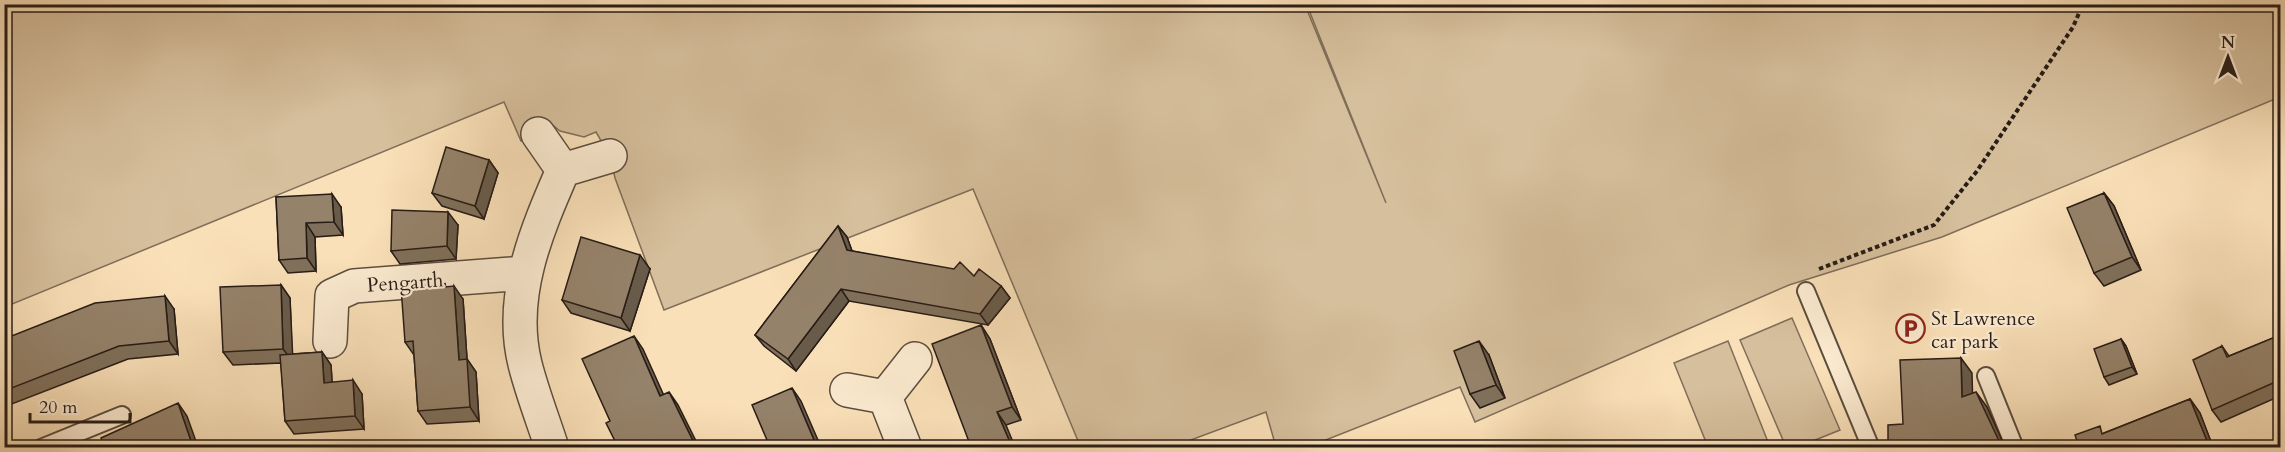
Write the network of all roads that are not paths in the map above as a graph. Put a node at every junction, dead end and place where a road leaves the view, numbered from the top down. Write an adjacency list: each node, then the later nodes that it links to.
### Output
1 (538, 134): 3 (street)
2 (610, 156): 3 (street)
3 (564, 170): 4 (street)
4 (525, 273): 6 (street, Pengarth); 13 (street)
5 (1806, 291): 15 (lane)
6 (330, 341)
7 (915, 359): 10 (street)
8 (1986, 376): 16 (lane)
9 (847, 390): 10 (street)
10 (885, 398): 14 (street)
11 (122, 415): 12 (lane)
12 (41, 447)
13 (552, 447)
14 (905, 447)
15 (1871, 447)
16 (2015, 447)

